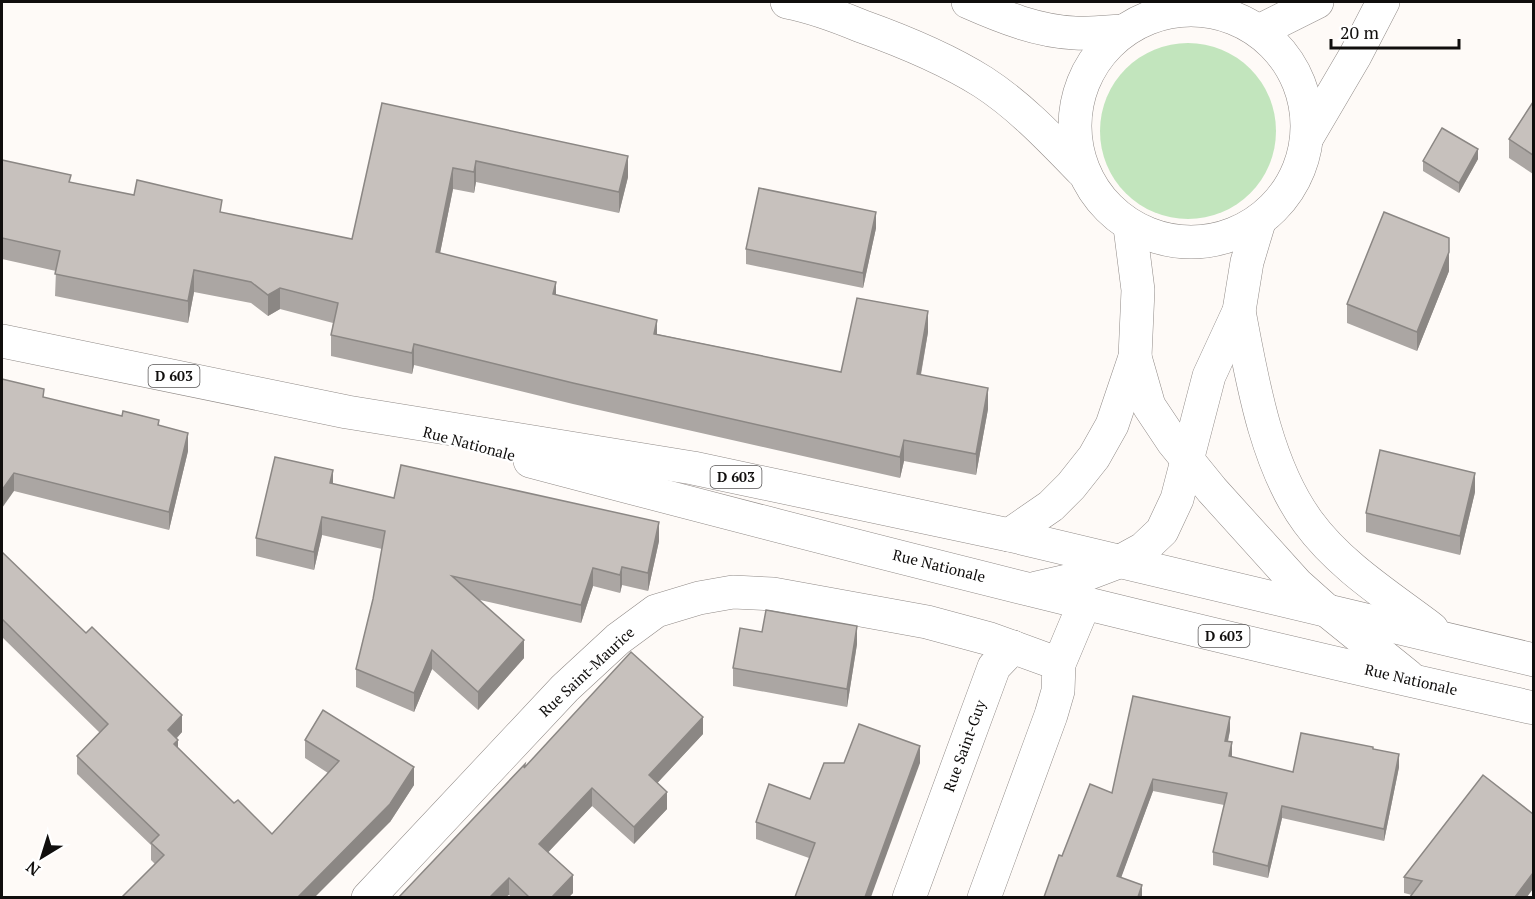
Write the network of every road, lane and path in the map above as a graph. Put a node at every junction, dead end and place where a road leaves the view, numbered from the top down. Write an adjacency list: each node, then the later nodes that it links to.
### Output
1 (787, 2): 8 (main road)
2 (968, 2): 5 (main road)
3 (1317, 2): 6 (main road)
4 (1383, 2): 7 (main road)
5 (1122, 31): 6 (main road); 8 (main road)
6 (1258, 31): 7 (main road)
7 (1308, 136): 9 (main road)
8 (1082, 171): 10 (main road)
9 (1259, 222): 10 (main road); 11 (main road)
10 (1130, 227): 13 (main road)
11 (1239, 311): 15 (main road); 21 (main road)
12 (2, 341): 14 (main road, Rue Nationale / D 603)
13 (1135, 357): 15 (main road); 16 (main road)
14 (348, 412): 16 (main road, Rue Nationale / D 603); 18 (main road, Rue Nationale / D 603)
15 (1187, 460): 17 (main road); 20 (main road)
16 (1009, 535): 17 (main road, Rue Nationale / D 603)
17 (1121, 561): 18 (main road); 20 (main road, Rue Nationale / D 603)
18 (1032, 589): 19 (main road, Rue Nationale / D 603)
19 (1085, 602): 24 (main road); 25 (main road, Rue Nationale / D 603)
20 (1325, 609): 21 (main road, Rue Nationale / D 603); 25 (main road)
21 (1443, 637): 23 (main road, Rue Nationale / D 603)
22 (1013, 647): 24 (main road); 27 (main road, Rue Saint-Maurice); 28 (main road, Rue Saint-Guy)
23 (1533, 660)
24 (1059, 664): 29 (main road)
25 (1416, 682): 26 (main road, Rue Nationale / D 603)
26 (1533, 708)
27 (368, 897)
28 (909, 897)
29 (984, 897)

